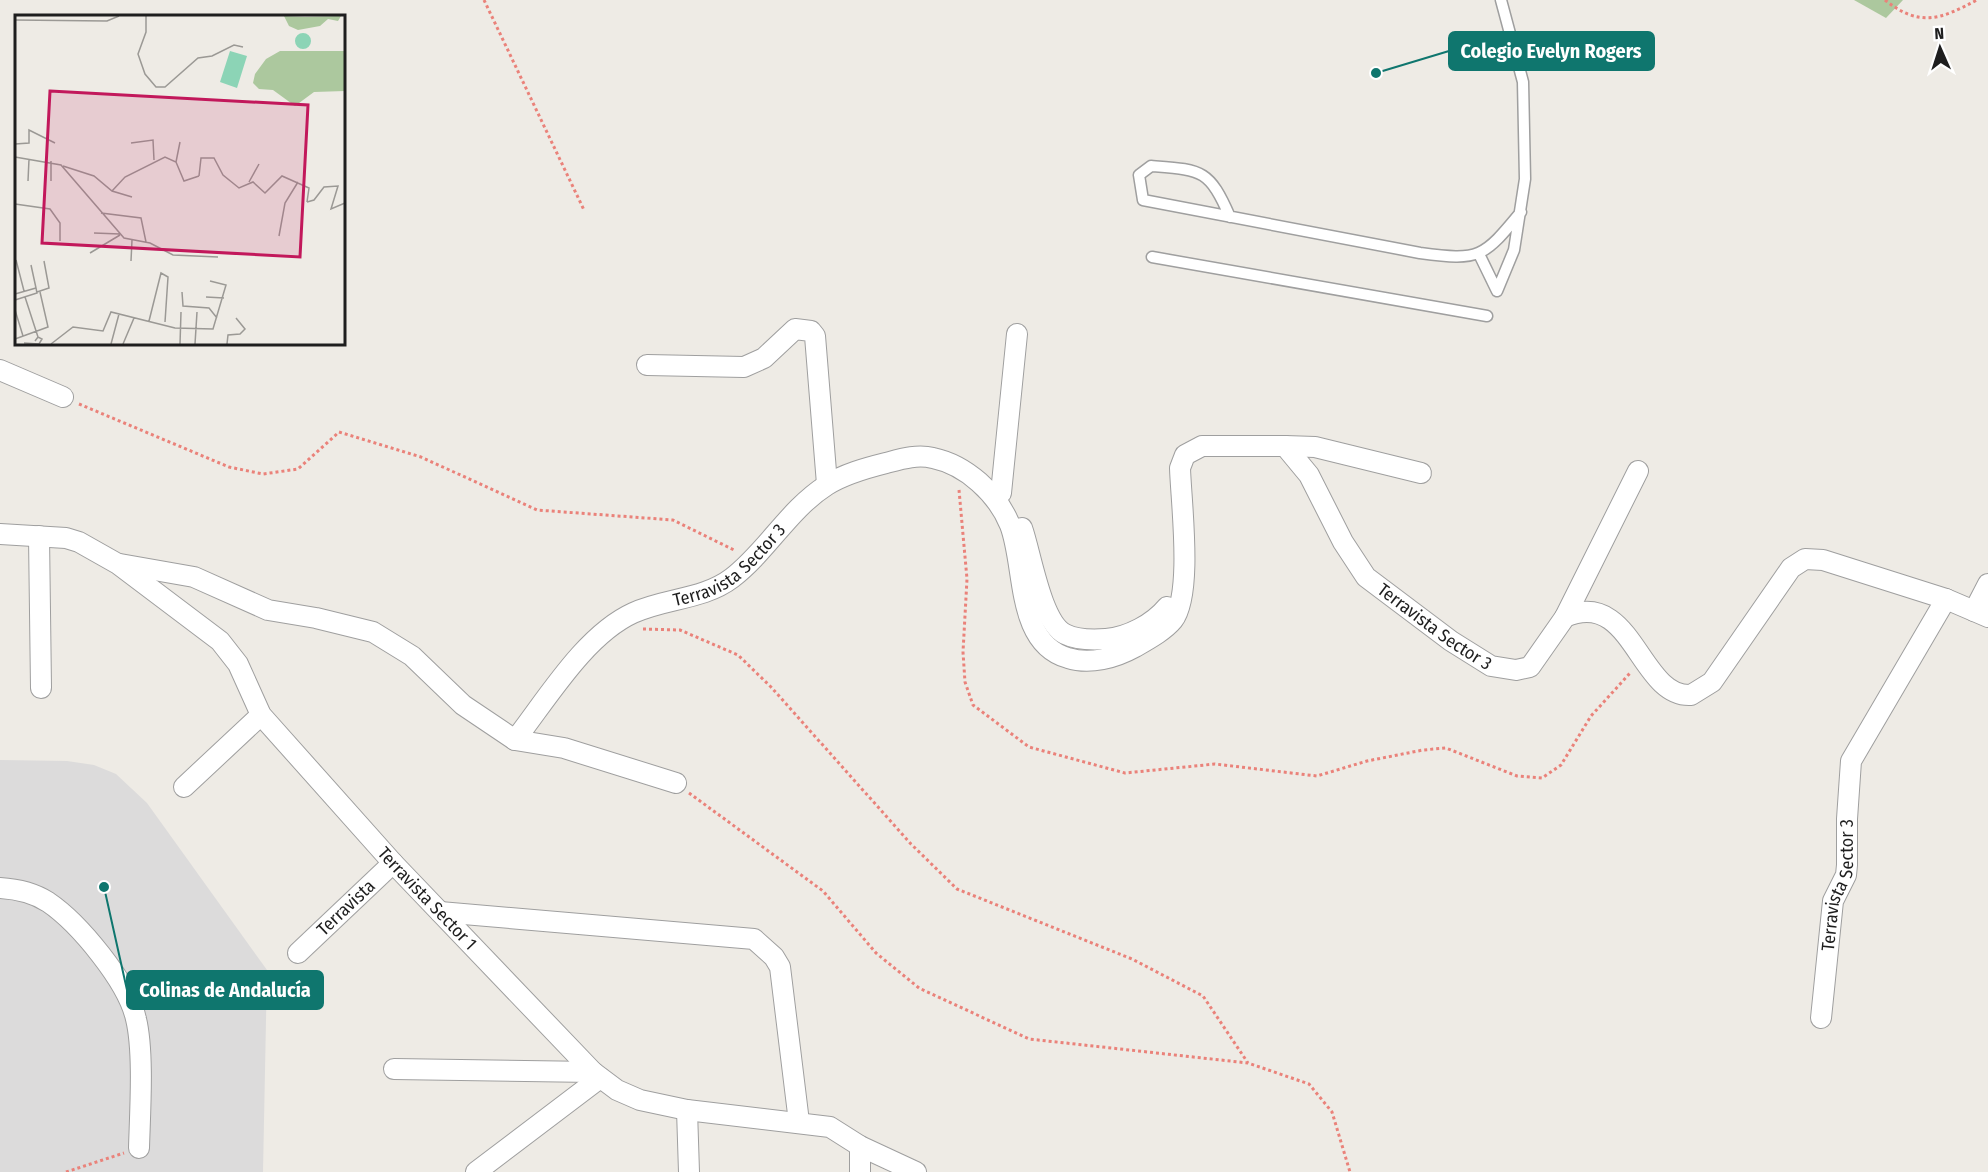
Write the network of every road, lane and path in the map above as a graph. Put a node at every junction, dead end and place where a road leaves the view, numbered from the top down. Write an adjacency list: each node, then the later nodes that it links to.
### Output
1 (484, 0): 5 (path)
2 (1501, 0): 6 (lane)
3 (1885, 0): 4 (path)
4 (1977, 0)
5 (584, 210)
6 (1521, 212): 8 (lane); 8 (lane)
7 (1230, 217): 7 (lane); 8 (lane)
8 (1479, 254)
9 (1152, 257): 10 (lane)
10 (1486, 316)
11 (1017, 334): 21 (street)
12 (647, 365): 20 (street)
13 (0, 370): 14 (street)
14 (63, 397): 24 (path)
15 (1285, 446): 18 (street); 27 (street); 30 (street, Terravista Sector 3)
16 (956, 464): 19 (street, Terravista Sector 3); 20 (street, Terravista Sector 3); 32 (path)
17 (1638, 471): 30 (street)
18 (1421, 472)
19 (973, 478): 21 (street); 27 (street)
20 (827, 484): 24 (street, Terravista Sector 3)
21 (1001, 494): 27 (street)
22 (0, 534): 23 (street, Terravista Sector 1)
23 (39, 536): 25 (street, Terravista Sector 1); 33 (street)
24 (752, 559): 35 (street, Terravista Sector 3)
25 (118, 564): 34 (street, Terravista Sector 1); 35 (street)
26 (1988, 584): 29 (street)
27 (1183, 590)
28 (1946, 599): 29 (street); 32 (street); 42 (street, Terravista Sector 3)
29 (1981, 614)
30 (1565, 617): 32 (street)
31 (639, 629): 43 (path)
32 (1643, 658)
33 (41, 687)
34 (261, 715): 37 (street); 38 (street, Terravista Sector 1)
35 (515, 740): 36 (street)
36 (676, 783): 43 (path)
37 (184, 787)
38 (393, 863): 40 (street, Terravista Sector 1); 41 (street, Terravista)
39 (0, 888): 49 (street)
40 (440, 912): 45 (street, Terravista Sector 1); 47 (street)
41 (298, 953)
42 (1821, 1018)
43 (1248, 1063): 55 (path)
44 (394, 1069): 45 (street)
45 (596, 1075): 46 (street, Terravista Sector 1); 51 (street)
46 (687, 1110): 47 (street, Terravista Sector 1); 52 (street)
47 (799, 1122): 48 (street, Terravista Sector 1)
48 (860, 1146): 53 (street); 54 (street, Terravista Sector 1)
49 (139, 1148): 50 (path)
50 (66, 1172)
51 (476, 1172)
52 (688, 1172)
53 (860, 1172)
54 (916, 1172)
55 (1350, 1172)

